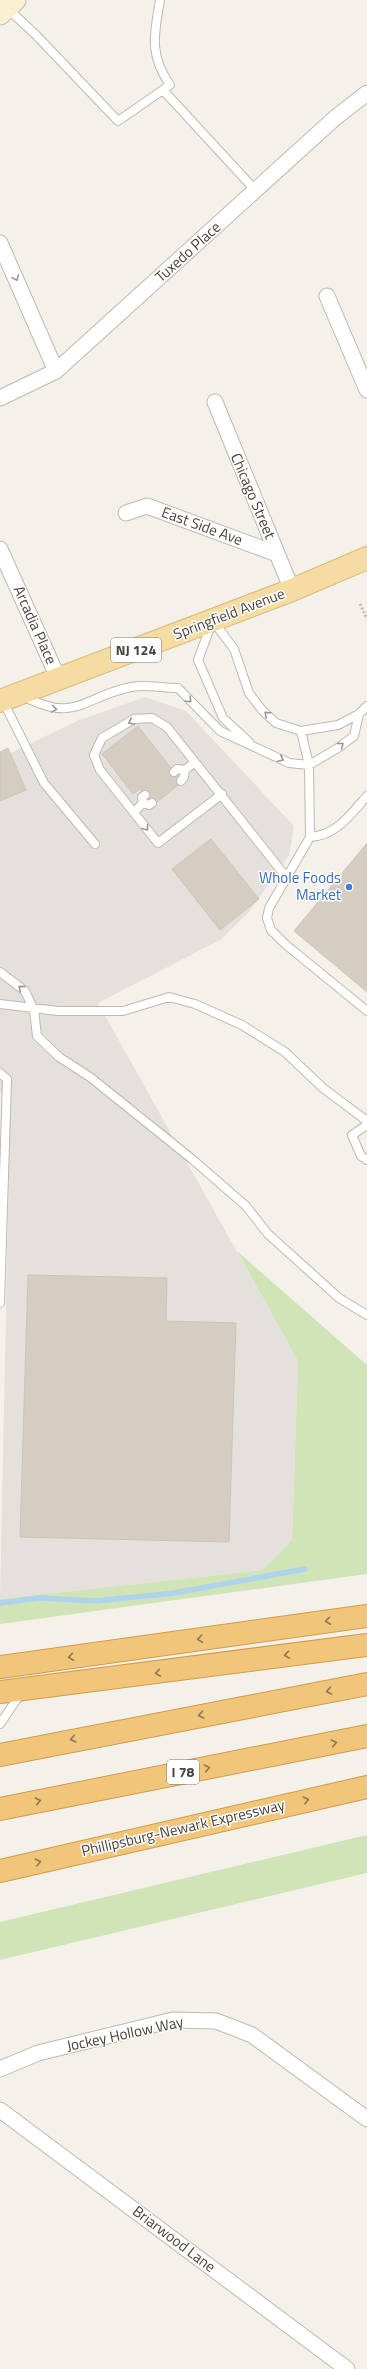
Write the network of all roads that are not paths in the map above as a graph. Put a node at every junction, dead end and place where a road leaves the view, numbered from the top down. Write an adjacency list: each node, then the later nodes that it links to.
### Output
1 (160, 0): 3 (lane)
2 (7, 7): 3 (lane)
3 (163, 90): 5 (lane)
4 (367, 93): 5 (street, Tuxedo Place)
5 (256, 191): 8 (street, Tuxedo Place)
6 (0, 243): 8 (street, one-way to 8)
7 (327, 296): 9 (street)
8 (56, 371): 10 (street, Tuxedo Place)
9 (367, 390)
10 (0, 398)
11 (215, 402): 14 (street, Chicago Street)
12 (126, 513): 14 (street, East Side Ave)
13 (0, 549): 18 (street, Arcadia Place)
14 (277, 554): 16 (street, Chicago Street)
15 (367, 558): 16 (main road, Springfield Avenue / NJ 124)
16 (292, 590): 17 (main road, Springfield Avenue / NJ 124)
17 (212, 620): 18 (main road, Springfield Avenue / NJ 124); 22 (lane, one-way to 17); 23 (lane)
18 (59, 680): 19 (main road, Springfield Avenue / NJ 124)
19 (7, 699): 23 (lane, one-way to 23); 34 (lane)
20 (367, 706): 21 (lane)
21 (363, 715): 22 (lane); 25 (lane, one-way to 21)
22 (301, 731): 25 (lane)
23 (254, 747): 25 (lane, one-way to 25)
24 (195, 762): 26 (lane); 29 (lane); 32 (lane, one-way to 32)
25 (309, 765): 33 (lane)
26 (185, 770): 27 (lane); 28 (lane)
27 (174, 772)
28 (181, 781)
29 (222, 794): 32 (lane, one-way to 29); 35 (lane)
30 (367, 796): 33 (lane)
31 (152, 803): 32 (lane)
32 (134, 812)
33 (310, 837): 35 (lane)
34 (96, 844)
35 (287, 878): 39 (lane)
36 (0, 972): 38 (lane, one-way to 36)
37 (0, 1004): 38 (lane)
38 (34, 1010): 41 (lane); 46 (lane)
39 (367, 1011)
40 (0, 1073): 44 (lane)
41 (367, 1121)
42 (367, 1124): 43 (lane)
43 (367, 1160)
44 (0, 1288): 45 (lane)
45 (0, 1303)
46 (367, 1315)
47 (367, 1616): 49 (highway, one-way to 49)
48 (367, 1645): 51 (highway, one-way to 51)
49 (0, 1667)
50 (367, 1684): 55 (highway, one-way to 55)
51 (23, 1690): 52 (highway); 53 (lane)
52 (0, 1692)
53 (0, 1724)
54 (367, 1736): 57 (highway, I 78, one-way to 54)
55 (0, 1755)
56 (367, 1787): 58 (highway, Phillipsburg-Newark Expressway, one-way to 56)
57 (0, 1809)
58 (0, 1872)
59 (0, 2070): 61 (street, Jockey Hollow Way)
60 (0, 2110): 62 (street, Briarwood Lane)
61 (367, 2119)
62 (347, 2369)

